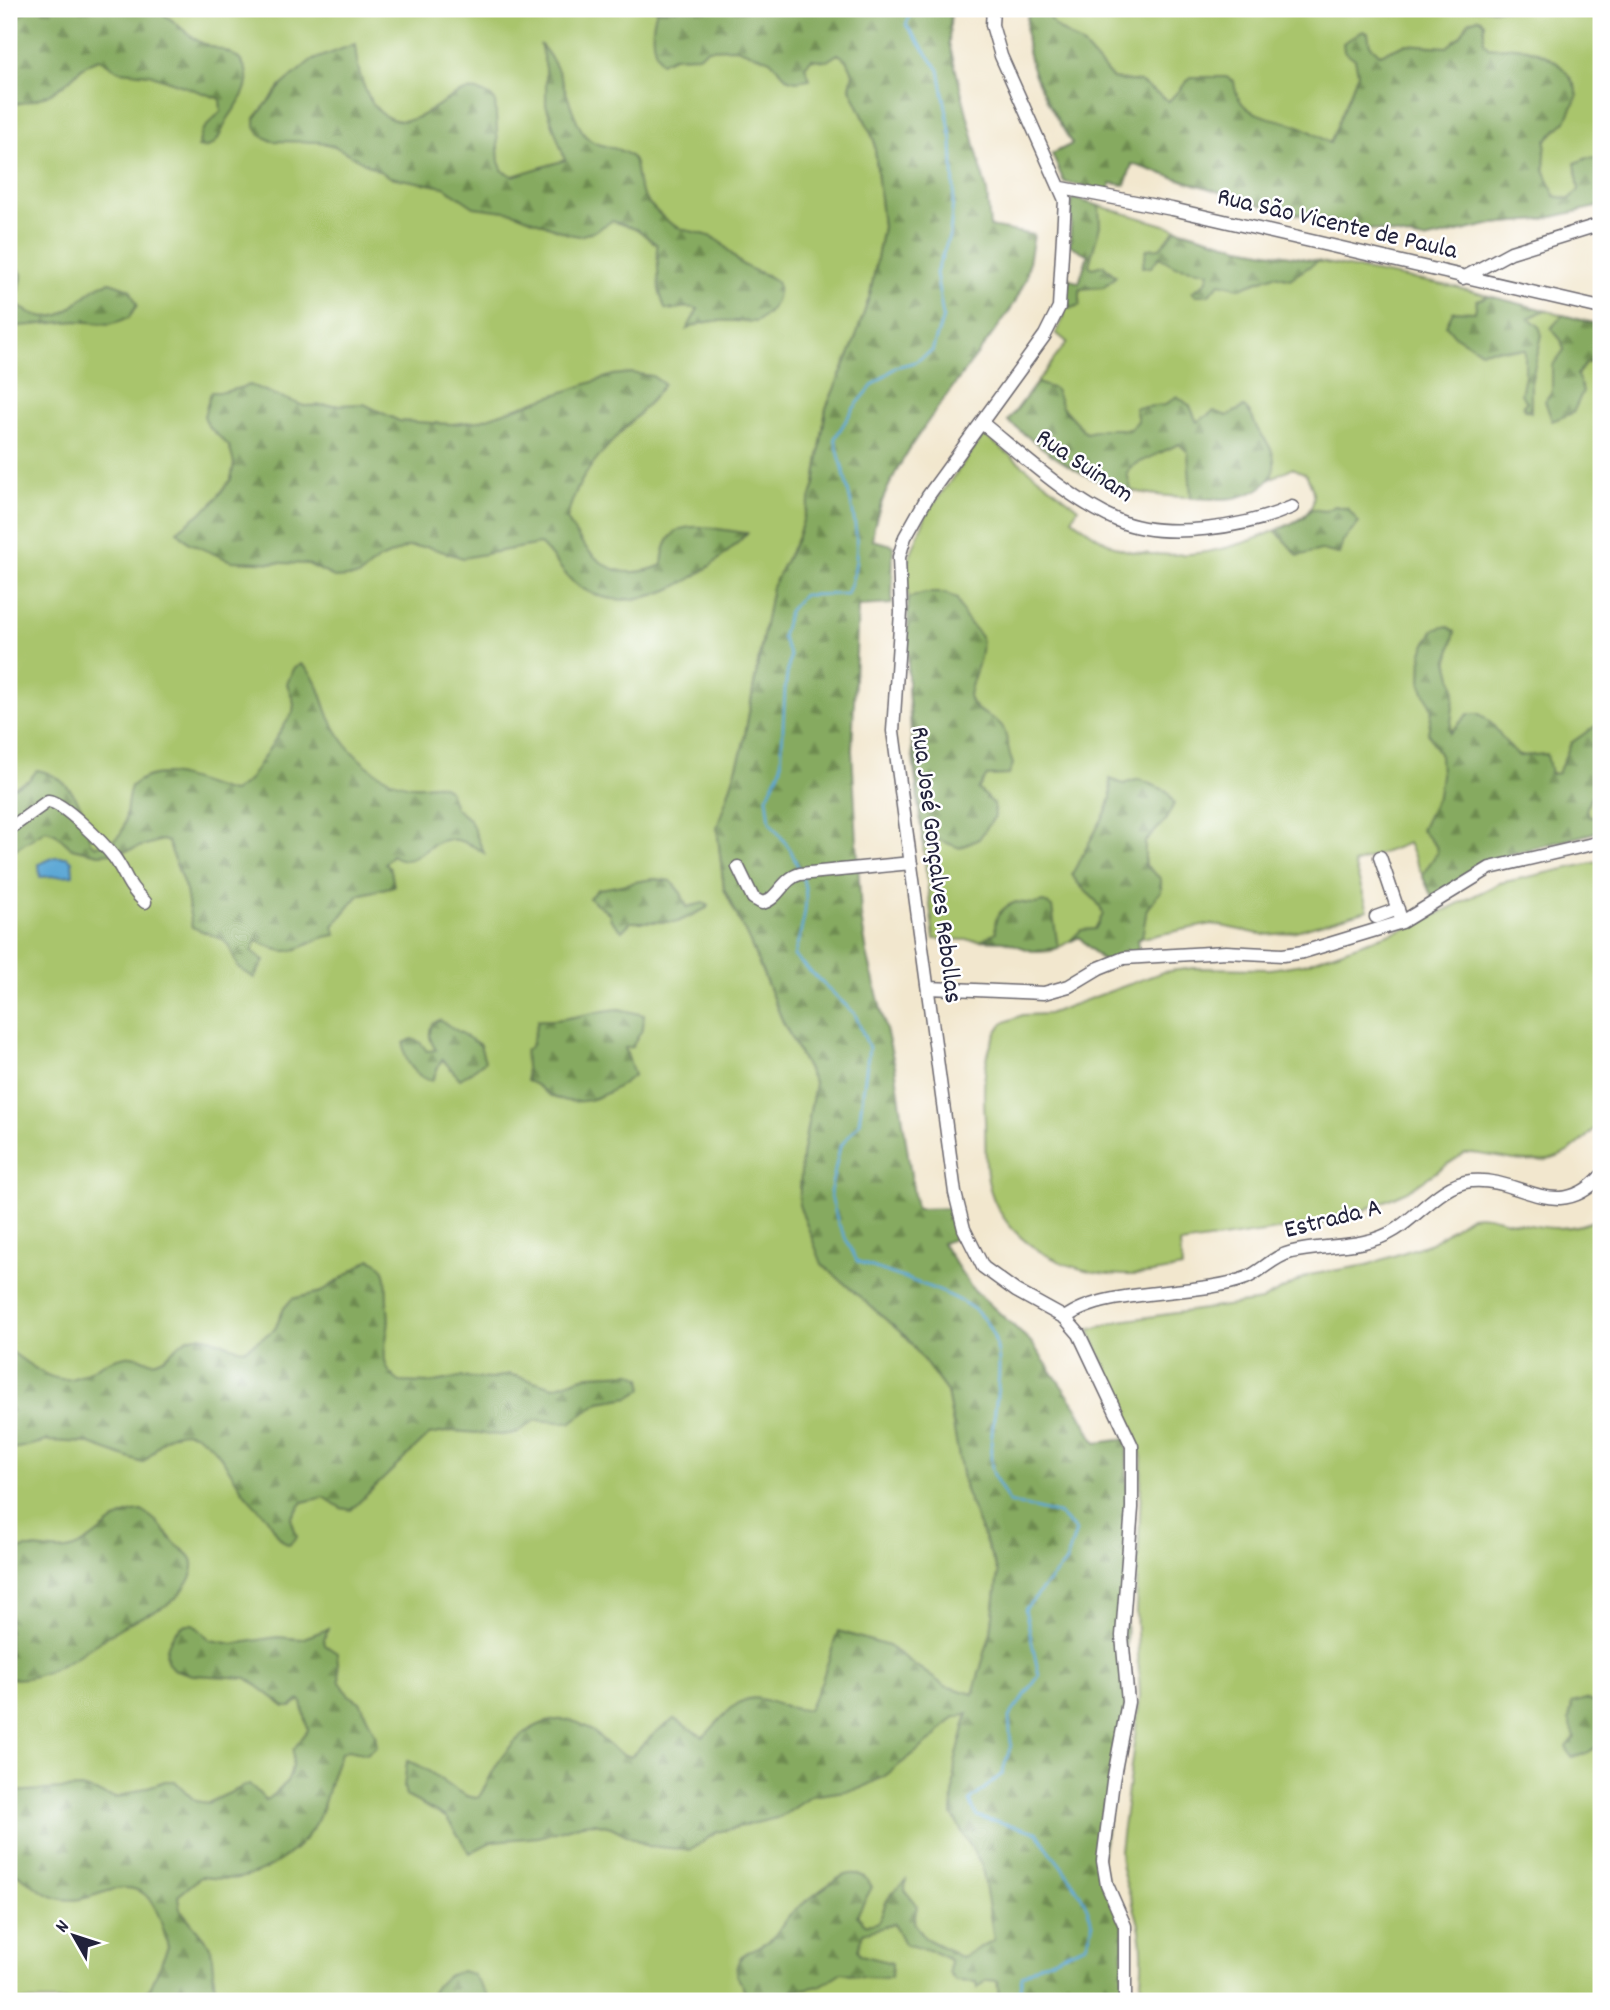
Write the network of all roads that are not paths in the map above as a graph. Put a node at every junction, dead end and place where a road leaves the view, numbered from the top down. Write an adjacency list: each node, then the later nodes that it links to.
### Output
1 (993, 9): 2 (street, Rua José Gonçalves Rebollas)
2 (1062, 188): 4 (street, Rua São Vicente de Paula); 6 (street, Rua José Gonçalves Rebollas)
3 (1601, 224): 4 (street)
4 (1463, 278): 5 (street, Rua São Vicente de Paula)
5 (1601, 308)
6 (982, 423): 7 (street, Rua Suinam); 11 (street, Rua José Gonçalves Rebollas)
7 (1292, 507)
8 (9, 829): 13 (street)
9 (1601, 842): 16 (street)
10 (1380, 857): 14 (street)
11 (911, 863): 12 (street); 17 (street, Rua José Gonçalves Rebollas)
12 (738, 867)
13 (145, 902)
14 (1398, 909): 15 (street); 16 (street)
15 (1376, 917)
16 (1402, 922): 17 (street)
17 (929, 988): 19 (street, Rua José Gonçalves Rebollas)
18 (1601, 1176): 19 (street, Estrada A)
19 (1065, 1318): 20 (street, Rua José Gonçalves Rebollas)
20 (1125, 2001)

